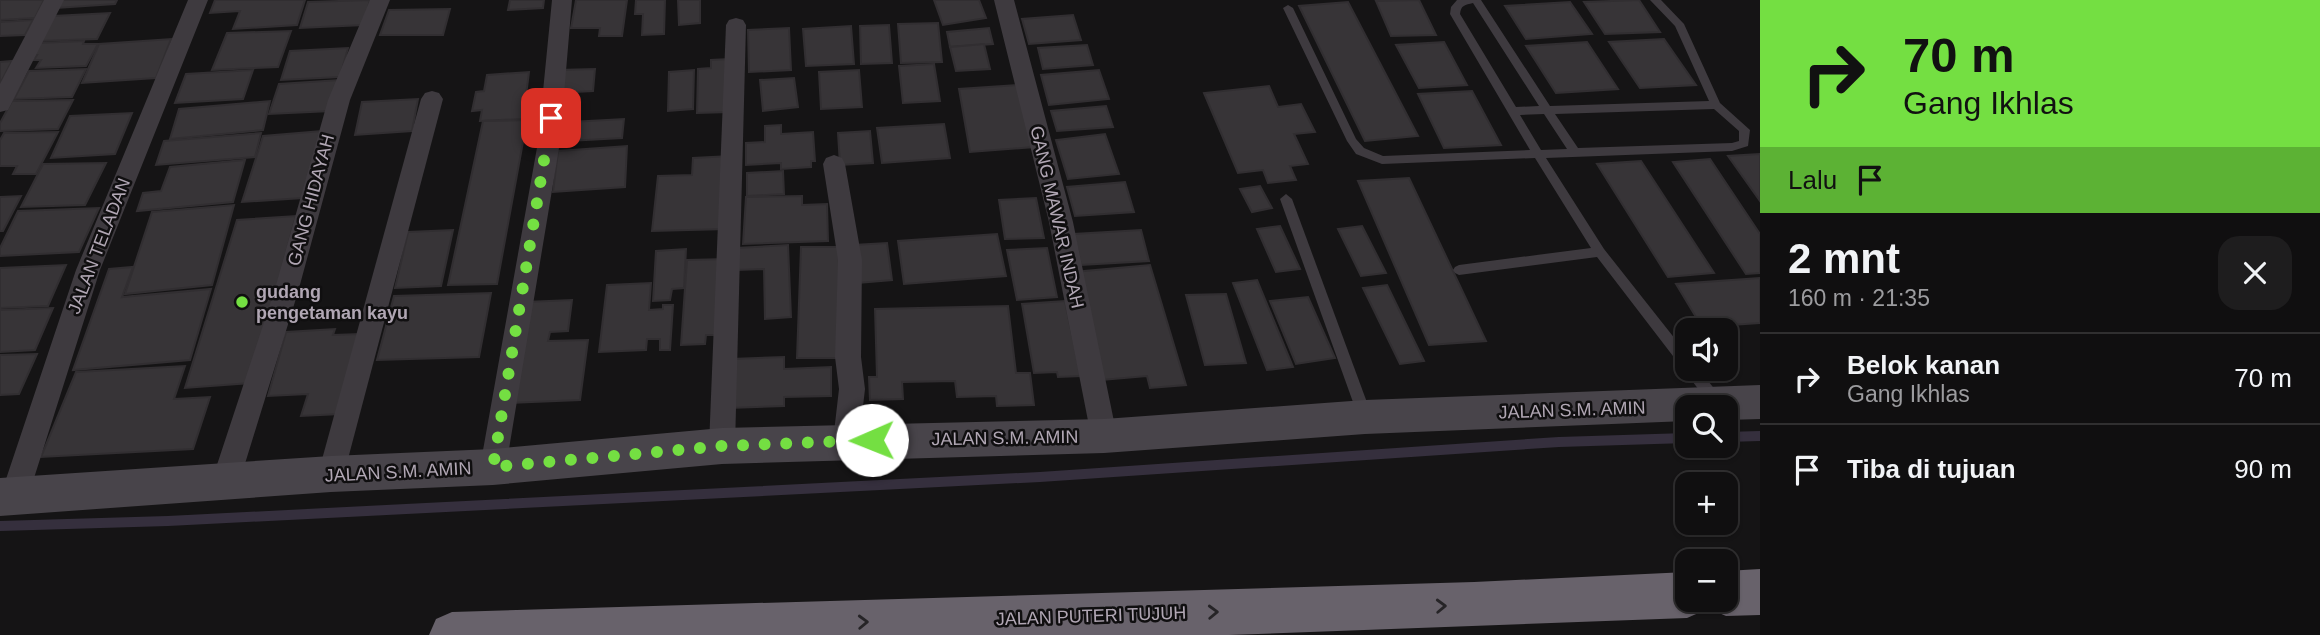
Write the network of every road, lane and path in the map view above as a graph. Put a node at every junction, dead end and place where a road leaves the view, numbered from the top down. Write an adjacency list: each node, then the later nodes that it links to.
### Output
1 (54, 0): 11 (street)
2 (198, 0): 34 (street, JALAN TELADAN)
3 (380, 0): 33 (street, GANG HIDAYAH)
4 (562, 0): 31 (street)
5 (1004, 0): 28 (street, GANG MAWAR INDAH)
6 (1475, 0): 13 (lane); 14 (lane)
7 (1655, 0): 12 (lane)
8 (1288, 8): 16 (lane)
9 (736, 25): 30 (street)
10 (432, 99): 32 (street)
11 (0, 104)
12 (1716, 105): 13 (lane); 15 (lane)
13 (1545, 108): 14 (lane); 15 (lane)
14 (1511, 111): 16 (lane)
15 (1574, 151): 16 (lane)
16 (1538, 154): 19 (lane)
17 (834, 164): 29 (street)
18 (1286, 199): 27 (lane)
19 (1600, 251): 20 (lane); 21 (lane)
20 (1459, 270)
21 (1675, 348)
22 (1700, 381): 23 (lane)
23 (1711, 395)
24 (1760, 402): 25 (street, JALAN S.M. AMIN)
25 (1738, 403)
26 (1675, 406): 27 (street, JALAN S.M. AMIN)
27 (1366, 417): 28 (street, JALAN S.M. AMIN)
28 (1104, 436): 29 (street, JALAN S.M. AMIN)
29 (846, 441): 30 (street, JALAN S.M. AMIN)
30 (722, 446): 31 (street, JALAN S.M. AMIN)
31 (493, 467): 32 (street, JALAN S.M. AMIN)
32 (331, 474): 33 (street, JALAN S.M. AMIN)
33 (225, 483): 34 (street, JALAN S.M. AMIN)
34 (7, 497)
35 (1760, 592): 36 (highway)
36 (1738, 593)
37 (1675, 596): 38 (highway, JALAN PUTERI TUJUH, one-way to 37)
38 (452, 635)

